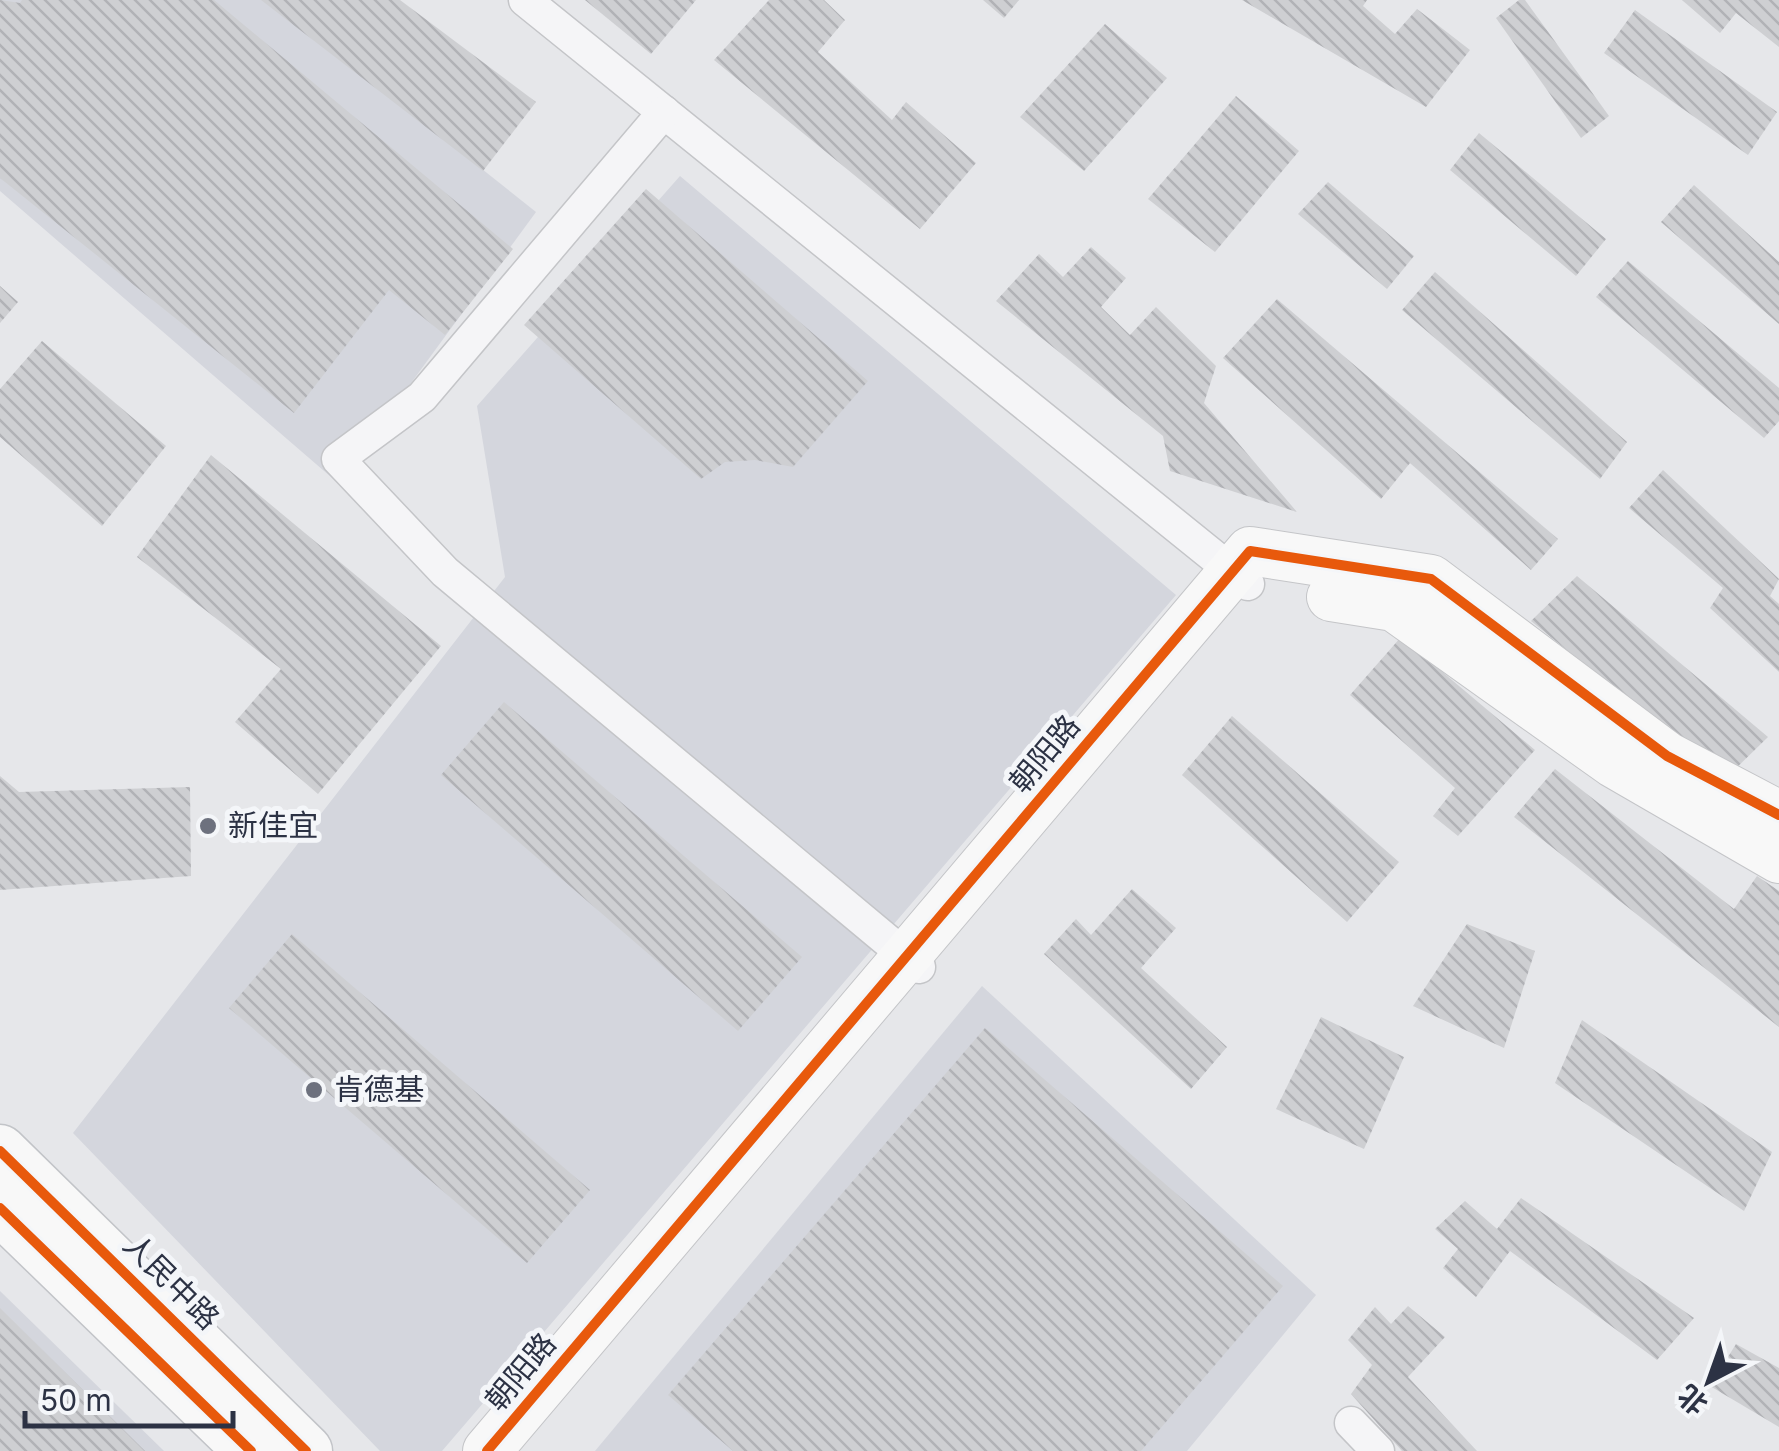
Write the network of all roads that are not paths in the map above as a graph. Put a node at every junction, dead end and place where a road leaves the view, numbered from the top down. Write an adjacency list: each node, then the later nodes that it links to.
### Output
1 (525, 0): 2 (street)
2 (664, 112): 3 (street); 6 (street)
3 (1240, 578): 4 (street, 朝阳路); 5 (street); 6 (street, 朝阳路)
4 (1779, 815)
5 (1779, 859)
6 (914, 962): 13 (street, 朝阳路); 16 (street, 朝阳路)
7 (0, 1130): 11 (main road)
8 (0, 1151): 11 (main road, 人民中路)
9 (0, 1208): 11 (main road, 人民中路)
10 (0, 1226): 11 (main road)
11 (70, 1246): 14 (main road, 人民中路); 15 (main road, 人民中路)
12 (1351, 1423): 17 (street)
13 (526, 1443)
14 (251, 1451)
15 (306, 1451)
16 (487, 1451)
17 (1378, 1451)

